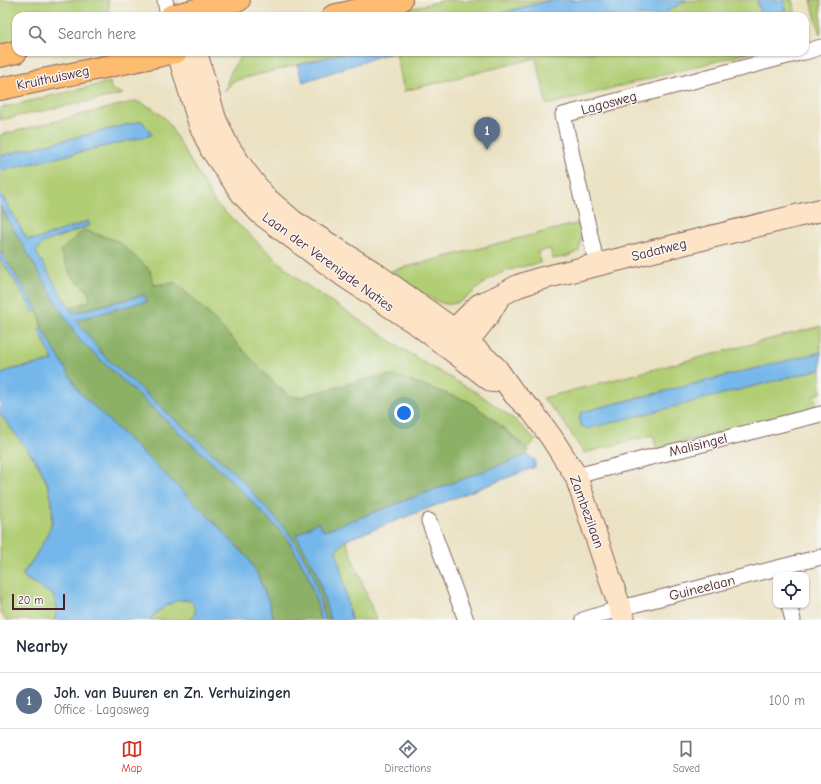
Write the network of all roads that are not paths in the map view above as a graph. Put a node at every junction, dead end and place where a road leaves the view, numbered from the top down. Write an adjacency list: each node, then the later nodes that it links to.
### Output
1 (165, 0): 4 (street)
2 (239, 0): 4 (main road)
3 (401, 0): 5 (main road)
4 (178, 12)
5 (350, 12)
6 (821, 47): 7 (street, Lagosweg)
7 (809, 51)
8 (12, 53): 9 (main road)
9 (0, 56)
10 (157, 56): 14 (main road, Kruithuisweg)
11 (178, 56): 17 (street, Laan der Verenigde Naties)
12 (197, 56): 17 (street, Laan der Verenigde Naties)
13 (789, 56): 16 (street, Lagosweg)
14 (0, 88)
15 (821, 210): 16 (street, Sadatweg)
16 (597, 266): 17 (street, Sadatweg)
17 (457, 339): 19 (street, Zambezilaan)
18 (821, 414): 19 (street, Malisingel)
19 (576, 476): 25 (street, Zambezilaan)
20 (429, 521): 26 (street)
21 (821, 557): 22 (street, Guineelaan)
22 (781, 572)
23 (773, 574): 25 (street, Guineelaan)
24 (790, 608): 28 (street)
25 (622, 614): 27 (street, Guineelaan)
26 (466, 620)
27 (583, 620)
28 (793, 620)

